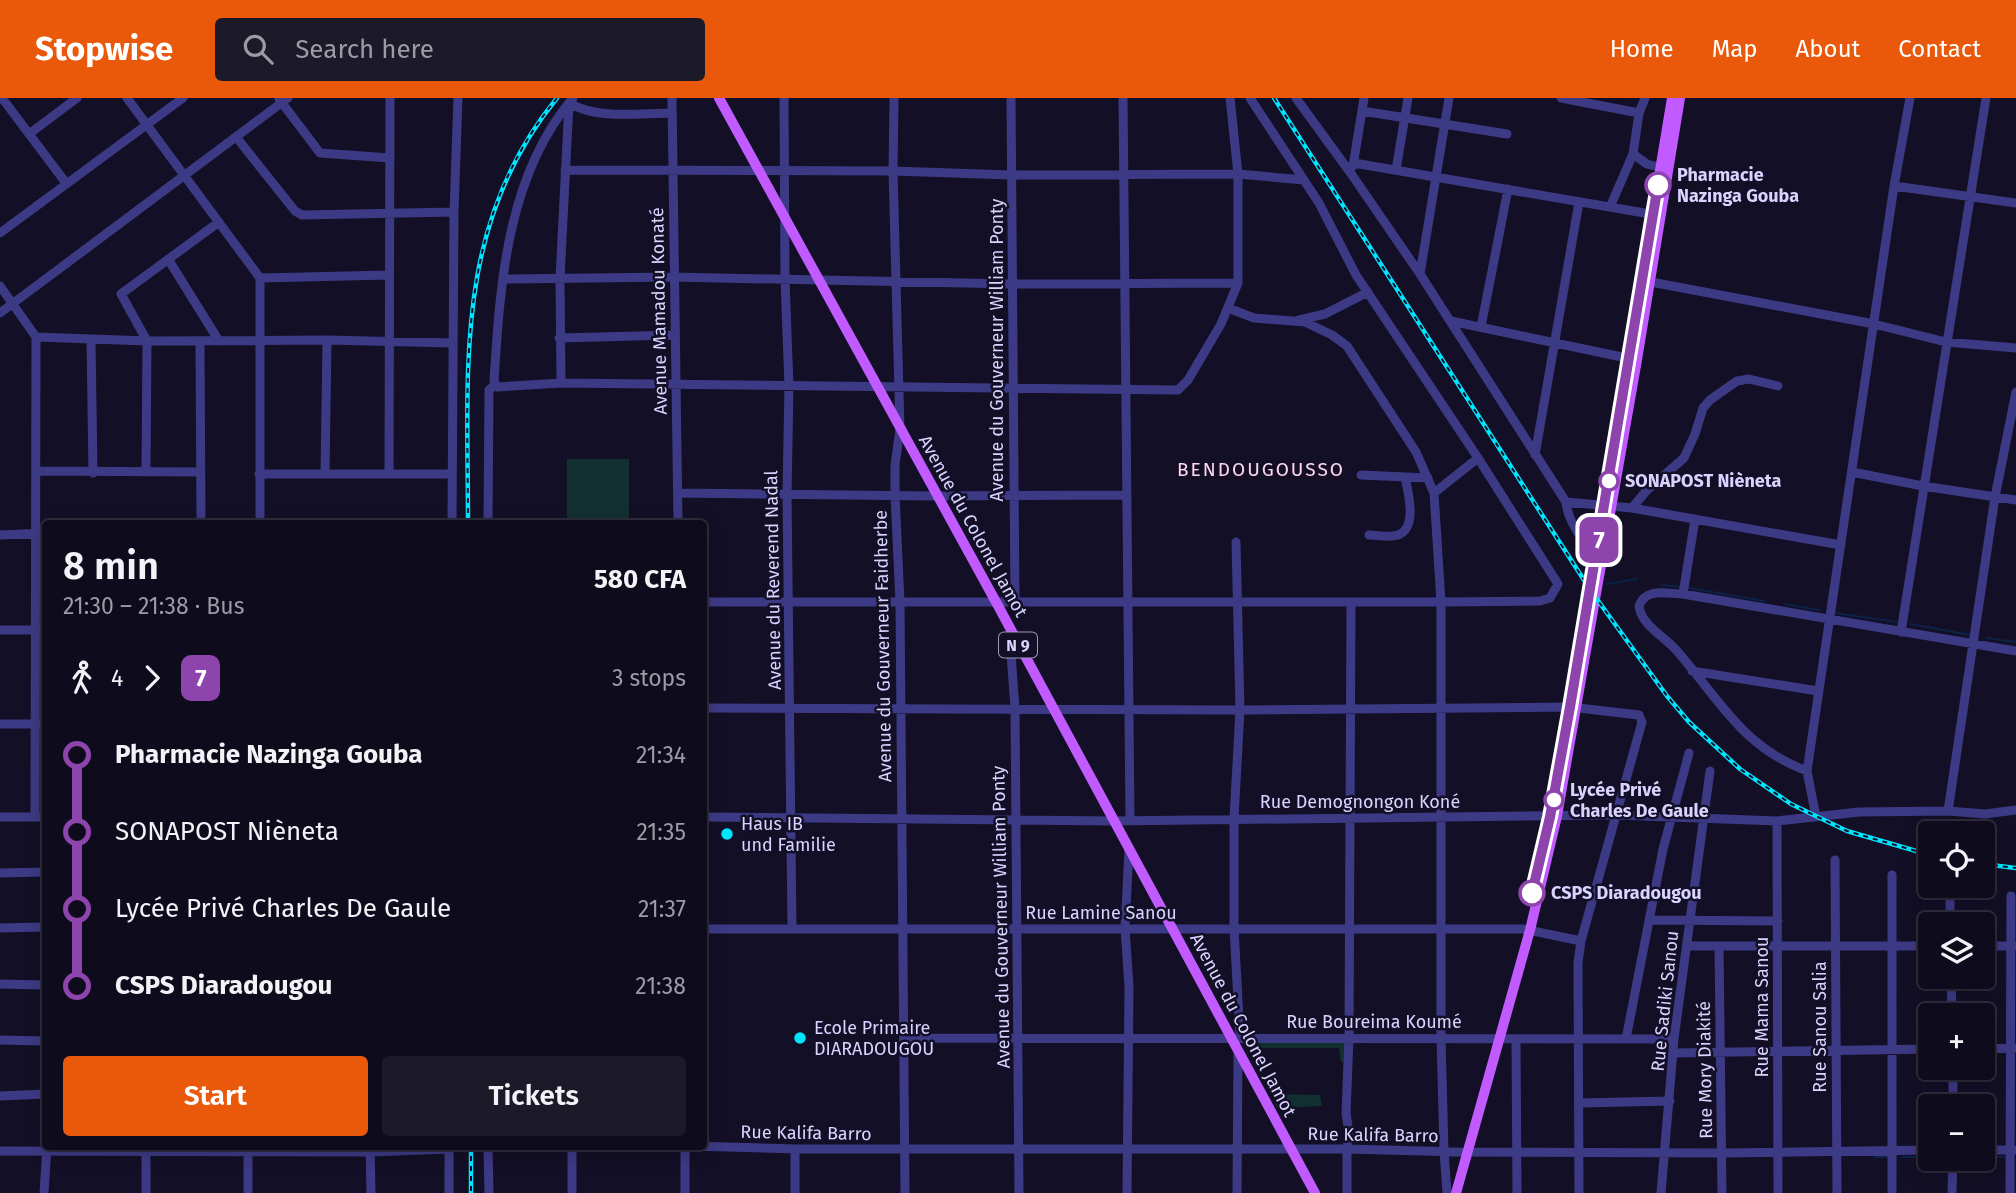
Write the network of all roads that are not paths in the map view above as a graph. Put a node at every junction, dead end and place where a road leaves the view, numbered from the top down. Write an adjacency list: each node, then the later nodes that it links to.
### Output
1 (2, 98): 34 (street)
2 (77, 98): 34 (street)
3 (127, 98): 33 (street)
4 (183, 98): 33 (street)
5 (390, 98): 38 (street)
6 (458, 98): 61 (street)
7 (671, 98): 29 (street, Avenue Mamadou Konaté)
8 (713, 98): 45 (main road, Avenue du Colonel Jamot / N 9)
9 (719, 98): 45 (main road, Avenue du Colonel Jamot / N 9)
10 (783, 98): 46 (street, Avenue du Reverend Nadal)
11 (894, 98): 44 (street, Avenue du Gouverneur Faidherbe)
12 (1011, 98): 49 (street, Avenue du Gouverneur William Ponty)
13 (1123, 98): 47 (street)
14 (1230, 98): 48 (street)
15 (1250, 98): 53 (street)
16 (1296, 98): 50 (street)
17 (1364, 98): 28 (street)
18 (1408, 98): 31 (street)
19 (1449, 98): 32 (street)
20 (1561, 98): 30 (street)
21 (1645, 98): 30 (street)
22 (1672, 98): 40 (main road)
23 (1680, 98): 40 (main road)
24 (1910, 98): 55 (street)
25 (1986, 98): 57 (street)
26 (283, 100): 36 (street); 38 (street)
27 (571, 101): 29 (street); 41 (street); 73 (street)
28 (1362, 111): 31 (street); 39 (street)
29 (672, 113): 43 (street, Avenue Mamadou Konaté)
30 (1639, 113): 37 (street)
31 (1404, 118): 32 (street); 42 (street)
32 (1444, 124): 35 (street); 52 (street)
33 (148, 125): 51 (street); 54 (street)
34 (29, 134): 54 (street)
35 (1507, 134)
36 (237, 138): 51 (street); 62 (street)
37 (1633, 155): 40 (street); 60 (street)
38 (390, 158): 62 (street)
39 (1354, 163): 42 (street); 50 (street)
40 (1665, 169): 63 (main road)
41 (565, 170): 43 (street); 72 (street)
42 (1396, 170): 52 (street)
43 (672, 171): 45 (street); 70 (street, Avenue Mamadou Konaté)
44 (893, 171): 46 (street); 49 (street); 76 (street, Avenue du Gouverneur Faidherbe)
45 (756, 172): 46 (street); 65 (main road, Avenue du Colonel Jamot / N 9)
46 (785, 172): 65 (street, Avenue du Reverend Nadal)
47 (1124, 174): 48 (street); 49 (street); 77 (street)
48 (1238, 174): 53 (street); 79 (street)
49 (1012, 175): 80 (street, Avenue du Gouverneur William Ponty)
50 (1352, 175): 68 (street)
51 (183, 176): 64 (street); 83 (street)
52 (1435, 177): 56 (street); 68 (street)
53 (1304, 180): 82 (street)
54 (66, 183): 66 (street)
55 (1894, 186): 57 (street); 88 (street)
56 (1508, 190): 58 (street); 89 (street)
57 (1971, 196): 59 (street); 100 (street)
58 (1579, 202): 60 (street); 102 (street)
59 (2016, 203)
60 (1610, 207): 63 (street)
61 (454, 212): 62 (street); 101 (street)
62 (389, 214): 69 (street)
63 (1657, 215): 78 (main road); 104 (main road)
64 (219, 222): 67 (street); 71 (street)
65 (785, 225): 74 (street, Avenue du Reverend Nadal); 75 (main road, Avenue du Colonel Jamot / N 9)
66 (0, 233)
67 (168, 260): 96 (street); 97 (street)
68 (1419, 274): 87 (street)
69 (390, 275): 71 (street); 98 (street)
70 (673, 277): 72 (street); 74 (street); 90 (street, Avenue Mamadou Konaté)
71 (260, 278): 94 (street)
72 (560, 278): 73 (street); 92 (street)
73 (504, 279): 107 (street)
74 (785, 280): 75 (street); 108 (street, Avenue du Reverend Nadal)
75 (816, 281): 76 (street); 110 (main road, Avenue du Colonel Jamot / N 9)
76 (897, 281): 80 (street); 111 (street, Avenue du Gouverneur Faidherbe)
77 (1124, 282): 79 (street); 80 (street); 113 (street)
78 (1651, 282): 88 (street); 104 (main road)
79 (1238, 283): 84 (street)
80 (1012, 284): 112 (street, Avenue du Gouverneur William Ponty)
81 (0, 286): 83 (street)
82 (1368, 292): 86 (street); 117 (street)
83 (13, 303): 85 (street); 91 (street)
84 (1228, 308): 86 (street); 113 (street)
85 (0, 313)
86 (1298, 320): 129 (street)
87 (1451, 321): 89 (street); 116 (street)
88 (1874, 324): 100 (street); 121 (street)
89 (1481, 327): 102 (street)
90 (675, 335): 92 (street); 106 (street, Avenue Mamadou Konaté)
91 (36, 337): 93 (street); 118 (street)
92 (559, 338): 105 (street)
93 (91, 339): 96 (street); 122 (street)
94 (259, 340): 95 (street); 97 (street); 123 (street)
95 (327, 340): 98 (street); 124 (street)
96 (146, 341): 99 (street); 119 (street)
97 (219, 341): 99 (street)
98 (391, 341): 101 (street); 125 (street)
99 (200, 342): 120 (street)
100 (1946, 342): 103 (street); 130 (street)
101 (453, 343): 126 (street)
102 (1556, 343): 104 (street); 116 (street)
103 (2016, 348)
104 (1633, 359): 141 (main road)
105 (561, 383): 106 (street); 107 (street)
106 (675, 384): 108 (street); 133 (street, Avenue Mamadou Konaté)
107 (495, 385): 147 (street)
108 (789, 386): 110 (street); 131 (street, Avenue du Reverend Nadal)
109 (1778, 386): 142 (street)
110 (875, 388): 111 (street); 115 (main road, Avenue du Colonel Jamot / N 9)
111 (899, 388): 112 (street); 115 (street, Avenue du Gouverneur Faidherbe)
112 (1013, 389): 113 (street); 137 (street, Avenue du Gouverneur William Ponty)
113 (1125, 390): 135 (street)
114 (2016, 392): 138 (street)
115 (899, 433): 134 (street, Avenue du Gouverneur Faidherbe); 136 (main road, Avenue du Colonel Jamot / N 9)
116 (1535, 455): 140 (street)
117 (1478, 458): 132 (street); 164 (street)
118 (36, 471): 122 (street); 149 (street)
119 (145, 472): 120 (street); 122 (street)
120 (200, 472): 144 (street)
121 (1852, 472): 130 (street); 153 (street)
122 (93, 473)
123 (259, 474): 124 (street); 145 (street)
124 (325, 474): 125 (street)
125 (389, 474): 126 (street)
126 (451, 474): 146 (street)
127 (1361, 474): 128 (street)
128 (1405, 477): 129 (street); 151 (street)
129 (1428, 478): 132 (street)
130 (1923, 486): 138 (street); 168 (street)
131 (787, 493): 133 (street); 134 (street); 157 (street, Avenue du Reverend Nadal)
132 (1434, 493): 164 (street)
133 (678, 494): 148 (street, Avenue Mamadou Konaté)
134 (895, 495): 136 (street); 158 (street, Avenue du Gouverneur Faidherbe)
135 (1126, 495): 137 (street); 161 (street)
136 (934, 496): 137 (street); 159 (main road, Avenue du Colonel Jamot / N 9)
137 (1014, 496): 160 (street, Avenue du Gouverneur William Ponty)
138 (1995, 497): 139 (street); 170 (street)
139 (2016, 500)
140 (1566, 502): 141 (street); 154 (street)
141 (1609, 505): 142 (street); 154 (main road); 174 (main road)
142 (1632, 508): 143 (street)
143 (1695, 519): 153 (street); 155 (street)
144 (201, 520)
145 (260, 520)
146 (452, 520)
147 (488, 520)
148 (678, 520)
149 (41, 533): 150 (street); 167 (street)
150 (0, 535)
151 (1369, 535)
152 (1236, 542): 162 (street)
153 (1841, 545): 165 (street)
154 (1595, 565): 174 (main road)
155 (1683, 594): 165 (street); 172 (street)
156 (707, 602): 157 (street)
157 (789, 602): 158 (street); 176 (street, Avenue du Reverend Nadal)
158 (900, 602): 159 (street); 177 (street, Avenue du Gouverneur Faidherbe)
159 (993, 602): 160 (street); 169 (main road, Avenue du Colonel Jamot / N 9); 179 (main road, Avenue du Colonel Jamot / N 9)
160 (1014, 602): 161 (street)
161 (1127, 602): 162 (street); 180 (street)
162 (1236, 602): 163 (street); 181 (street)
163 (1351, 602): 164 (street); 182 (street)
164 (1441, 602): 183 (street)
165 (1829, 620): 168 (street); 173 (street)
166 (0, 630): 167 (street)
167 (40, 630): 185 (street)
168 (1901, 632): 170 (street)
169 (1010, 641): 178 (street, Avenue du Gouverneur William Ponty); 179 (main road, Avenue du Colonel Jamot / N 9)
170 (1974, 644): 171 (street); 190 (street)
171 (2016, 651)
172 (1692, 671): 173 (street); 188 (street)
173 (1818, 691): 188 (street)
174 (1573, 707): 183 (street); 191 (street); 196 (main road)
175 (707, 708): 176 (street)
176 (790, 708): 177 (street); 198 (street, Avenue du Reverend Nadal)
177 (901, 708): 178 (street); 202 (street, Avenue du Gouverneur Faidherbe)
178 (1015, 708): 179 (street); 206 (street, Avenue du Gouverneur William Ponty)
179 (1049, 708): 180 (street); 207 (main road, Avenue du Colonel Jamot / N 9)
180 (1128, 708): 181 (street); 205 (street)
181 (1240, 709): 182 (street); 199 (street)
182 (1351, 709): 183 (street); 203 (street)
183 (1442, 709): 200 (street)
184 (0, 724): 185 (street)
185 (40, 724): 193 (street)
186 (1689, 753): 201 (street)
187 (1710, 771): 204 (street, Rue Sadiki Sanou)
188 (1807, 771): 197 (street)
189 (2016, 810): 190 (street, Rue Demognongon Koné)
190 (1948, 811): 197 (street, Rue Demognongon Koné)
191 (1616, 815): 196 (street, Rue Demognongon Koné); 201 (street, Rue Demognongon Koné); 230 (street)
192 (0, 817): 193 (street)
193 (34, 817): 194 (street)
194 (42, 817)
195 (707, 817): 198 (street, Rue Demognongon Koné)
196 (1554, 817): 200 (street, Rue Demognongon Koné); 229 (main road)
197 (1816, 817): 208 (street, Rue Demognongon Koné)
198 (791, 818): 202 (street, Rue Demognongon Koné); 225 (street, Avenue du Reverend Nadal)
199 (1234, 818): 203 (street, Rue Demognongon Koné); 205 (street, Rue Demognongon Koné); 222 (street)
200 (1441, 818): 203 (street, Rue Demognongon Koné); 223 (street)
201 (1672, 818): 204 (street, Rue Demognongon Koné); 215 (street)
202 (902, 819): 206 (street, Rue Demognongon Koné); 226 (street, Avenue du Gouverneur Faidherbe)
203 (1351, 819): 227 (street)
204 (1704, 819): 208 (street, Rue Demognongon Koné); 216 (street, Rue Sadiki Sanou)
205 (1130, 820): 207 (street, Rue Demognongon Koné)
206 (1016, 821): 207 (street, Rue Demognongon Koné); 220 (street, Avenue du Gouverneur William Ponty)
207 (1110, 821): 209 (main road, Avenue du Colonel Jamot / N 9)
208 (1777, 821): 217 (street, Rue Mama Sanou)
209 (1129, 856): 221 (street); 228 (main road, Avenue du Colonel Jamot / N 9)
210 (1835, 860): 238 (street, Rue Sanou Salia)
211 (42, 872): 212 (street)
212 (0, 873)
213 (1892, 875): 233 (street)
214 (2011, 896): 236 (street)
215 (1649, 920): 216 (street); 250 (street)
216 (1690, 920): 217 (street); 231 (street, Rue Sadiki Sanou)
217 (1778, 921): 237 (street, Rue Mama Sanou)
218 (42, 927): 219 (street)
219 (0, 928)
220 (1017, 928): 221 (street, Rue Lamine Sanou); 226 (street, Rue Lamine Sanou); 241 (street, Avenue du Gouverneur William Ponty)
221 (1125, 928): 228 (street, Rue Lamine Sanou); 243 (street)
222 (1234, 928): 227 (street, Rue Lamine Sanou); 228 (street, Rue Lamine Sanou); 244 (street)
223 (1442, 928): 227 (street, Rue Lamine Sanou); 229 (street, Rue Lamine Sanou); 246 (street)
224 (707, 929): 225 (street, Rue Lamine Sanou)
225 (792, 929): 226 (street, Rue Lamine Sanou)
226 (904, 929): 242 (street, Avenue du Gouverneur Faidherbe)
227 (1350, 929): 245 (street)
228 (1169, 930): 244 (main road, Avenue du Colonel Jamot / N 9)
229 (1526, 930): 230 (street, Rue Lamine Sanou); 248 (main road)
230 (1581, 941): 247 (street)
231 (1687, 946): 232 (street); 251 (street, Rue Sadiki Sanou)
232 (1719, 946): 237 (street); 261 (street, Rue Mory Diakité)
233 (1893, 946): 234 (street); 238 (street); 255 (street)
234 (1918, 946)
235 (1995, 946): 236 (street)
236 (2014, 946): 254 (street)
237 (1777, 947): 238 (street); 259 (street, Rue Mama Sanou)
238 (1836, 947): 258 (street, Rue Sanou Salia)
239 (0, 984): 240 (street)
240 (42, 985)
241 (1019, 1037): 242 (street, Rue Boureima Koumé); 243 (street, Rue Boureima Koumé); 271 (street, Avenue du Gouverneur William Ponty)
242 (905, 1038): 270 (street, Avenue du Gouverneur Faidherbe)
243 (1129, 1038): 244 (street, Rue Boureima Koumé); 272 (street)
244 (1231, 1038): 245 (street, Rue Boureima Koumé); 262 (main road, Avenue du Colonel Jamot / N 9)
245 (1349, 1038): 246 (street, Rue Boureima Koumé); 274 (street)
246 (1441, 1038): 248 (street, Rue Boureima Koumé); 289 (street)
247 (1577, 1038): 249 (street, Rue Boureima Koumé); 250 (street, Rue Boureima Koumé); 266 (street)
248 (1496, 1039): 249 (street, Rue Boureima Koumé); 290 (main road)
249 (1516, 1039): 291 (street)
250 (1626, 1039): 251 (street, Rue Boureima Koumé)
251 (1674, 1039): 260 (street, Rue Sadiki Sanou)
252 (0, 1040): 253 (street)
253 (42, 1041)
254 (2013, 1048): 257 (street); 287 (street)
255 (1894, 1049): 256 (street); 258 (street); 284 (street)
256 (1918, 1049)
257 (1995, 1049)
258 (1836, 1050): 259 (street); 294 (street, Rue Sanou Salia)
259 (1776, 1051): 261 (street); 296 (street, Rue Mama Sanou)
260 (1674, 1053): 261 (street); 265 (street, Rue Sadiki Sanou)
261 (1720, 1053): 295 (street, Rue Mory Diakité)
262 (1238, 1059): 273 (street); 283 (main road, Avenue du Colonel Jamot / N 9)
263 (42, 1094): 264 (street)
264 (0, 1096)
265 (1670, 1101): 266 (street); 293 (street, Rue Sadiki Sanou)
266 (1579, 1103): 292 (street)
267 (707, 1147): 269 (street, Rue Kalifa Barro)
268 (42, 1148): 288 (street)
269 (795, 1149): 270 (street, Rue Kalifa Barro); 306 (street)
270 (905, 1149): 271 (street, Rue Kalifa Barro); 307 (street, Avenue du Gouverneur Faidherbe)
271 (1019, 1149): 272 (street, Rue Kalifa Barro); 308 (street, Avenue du Gouverneur William Ponty)
272 (1126, 1149): 273 (street, Rue Kalifa Barro); 309 (street)
273 (1237, 1149): 283 (street, Rue Kalifa Barro); 310 (street)
274 (1347, 1149): 283 (street, Rue Kalifa Barro); 289 (street, Rue Kalifa Barro); 313 (street)
275 (47, 1150): 298 (street)
276 (146, 1150): 299 (street)
277 (248, 1150): 300 (street)
278 (370, 1150): 301 (street)
279 (449, 1150): 302 (street)
280 (488, 1150): 303 (street)
281 (572, 1150): 304 (street)
282 (687, 1150): 305 (street)
283 (1288, 1150): 311 (main road, Avenue du Colonel Jamot / N 9); 312 (main road, Avenue du Colonel Jamot / N 9)
284 (1893, 1150): 285 (street, Rue Kalifa Barro); 294 (street, Rue Kalifa Barro); 322 (street)
285 (1918, 1150)
286 (1995, 1150): 287 (street)
287 (2013, 1150): 324 (street)
288 (0, 1151)
289 (1444, 1151): 290 (street, Rue Kalifa Barro); 314 (street)
290 (1462, 1152): 291 (street, Rue Kalifa Barro); 314 (main road); 315 (main road)
291 (1516, 1152): 292 (street, Rue Kalifa Barro); 316 (street)
292 (1579, 1152): 293 (street, Rue Kalifa Barro); 317 (street)
293 (1665, 1152): 295 (street, Rue Kalifa Barro); 318 (street, Rue Sadiki Sanou)
294 (1836, 1152): 296 (street, Rue Kalifa Barro); 321 (street, Rue Sanou Salia)
295 (1721, 1153): 296 (street, Rue Kalifa Barro); 319 (street, Rue Mory Diakité)
296 (1779, 1153): 320 (street, Rue Mama Sanou)
297 (1952, 1171): 323 (street)
298 (44, 1193)
299 (146, 1193)
300 (248, 1193)
301 (371, 1193)
302 (449, 1193)
303 (489, 1193)
304 (572, 1193)
305 (685, 1193)
306 (795, 1193)
307 (905, 1193)
308 (1019, 1193)
309 (1127, 1193)
310 (1237, 1193)
311 (1308, 1193)
312 (1315, 1193)
313 (1347, 1193)
314 (1448, 1193)
315 (1456, 1193)
316 (1517, 1193)
317 (1579, 1193)
318 (1661, 1193)
319 (1722, 1193)
320 (1778, 1193)
321 (1837, 1193)
322 (1892, 1193)
323 (1952, 1193)
324 (2010, 1193)

